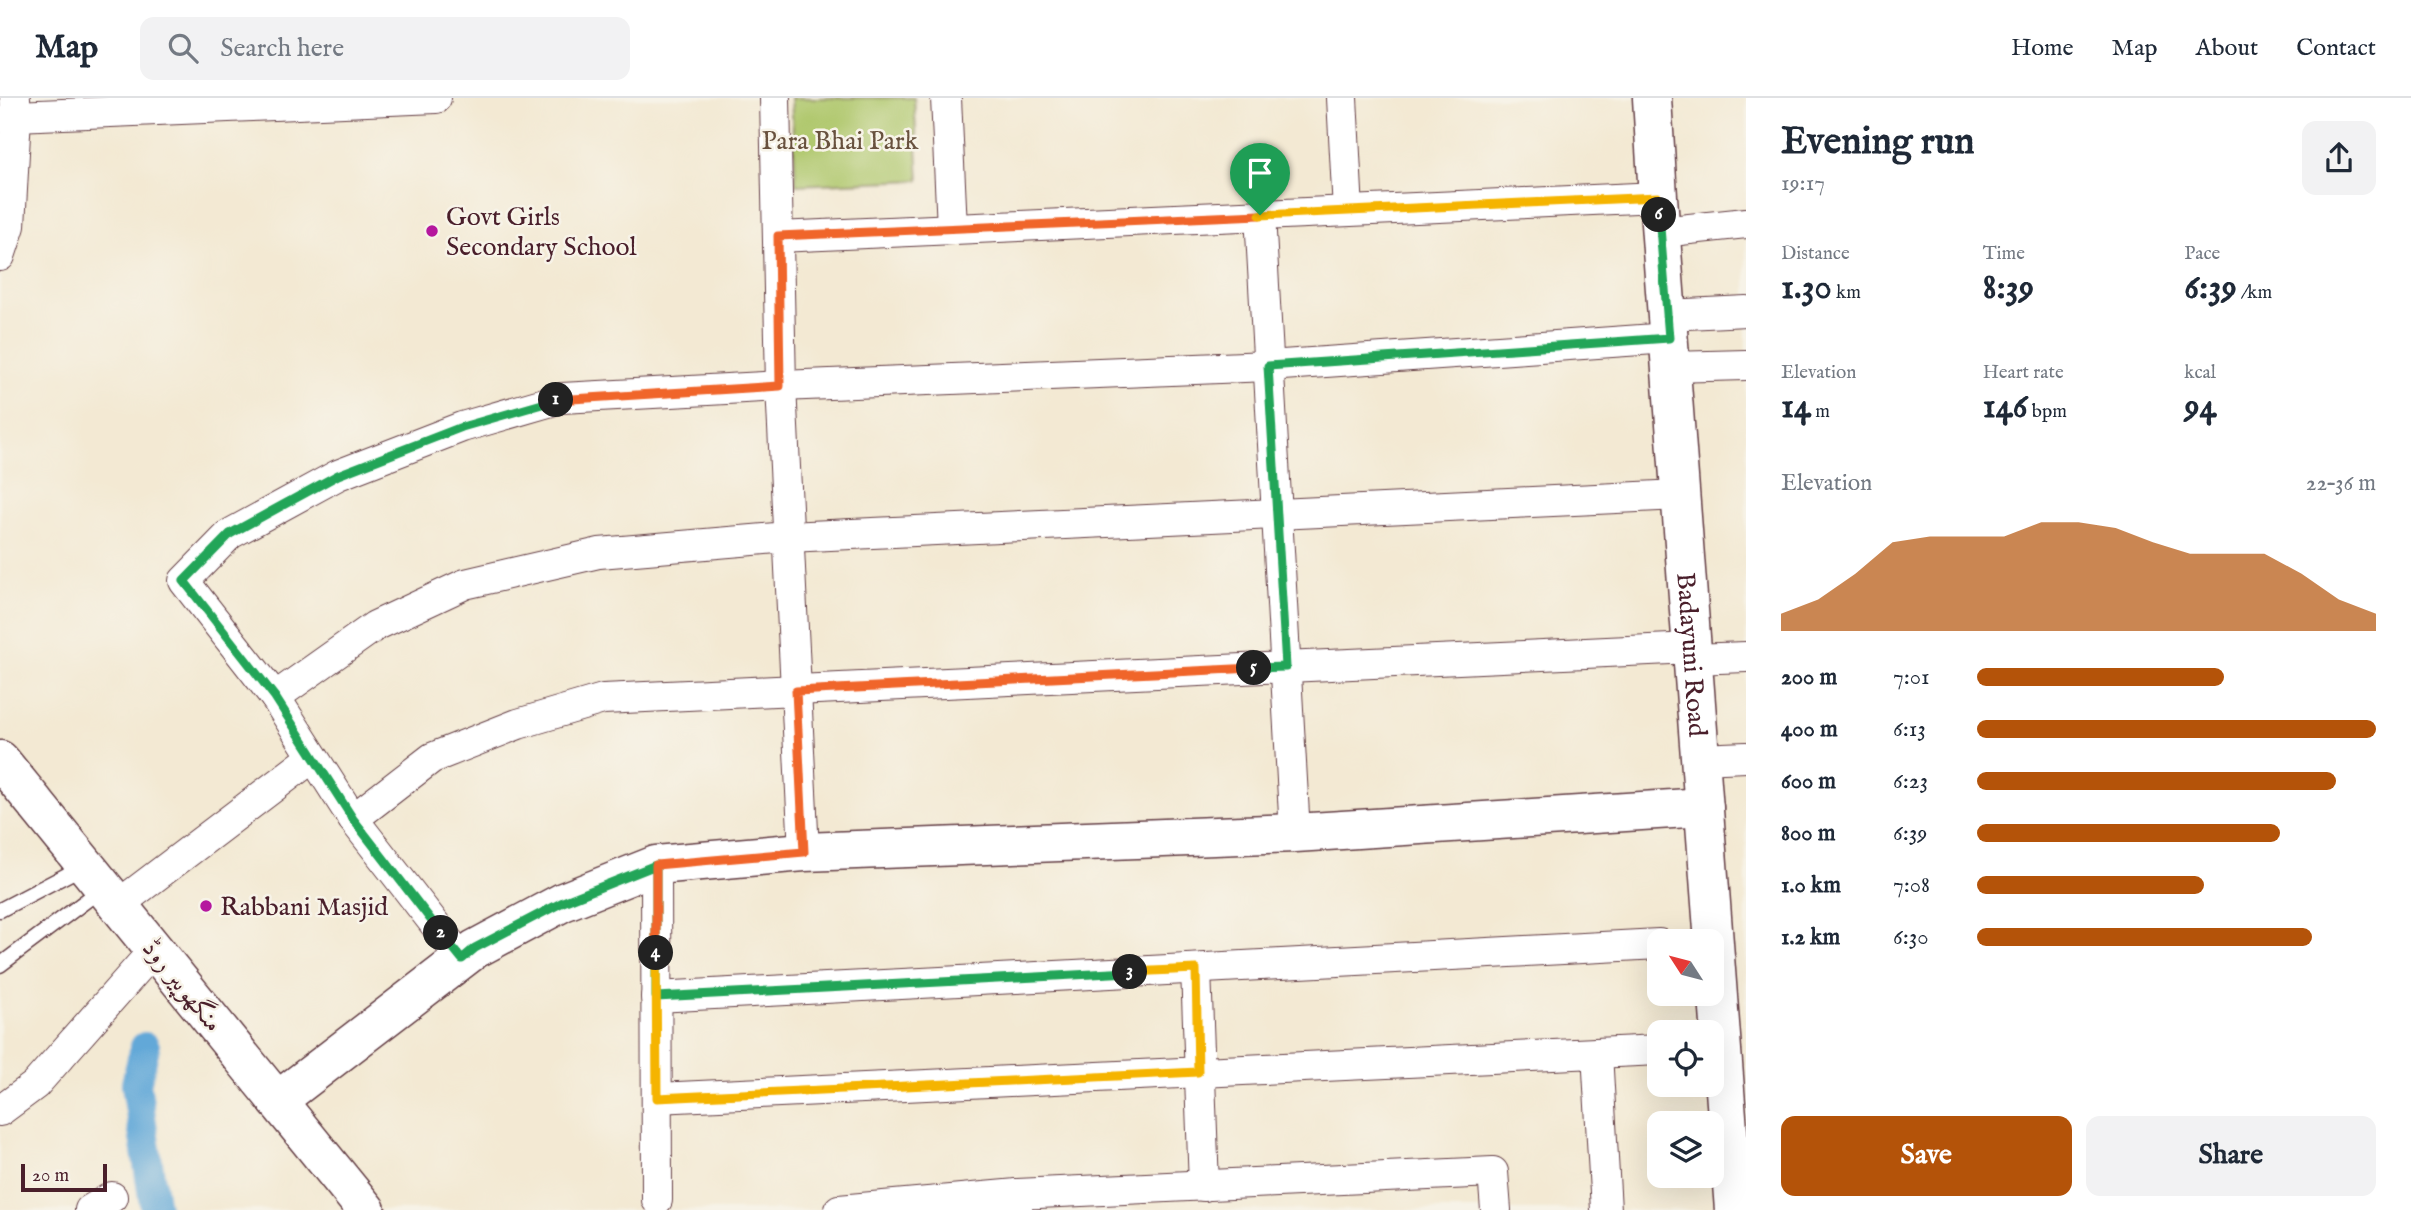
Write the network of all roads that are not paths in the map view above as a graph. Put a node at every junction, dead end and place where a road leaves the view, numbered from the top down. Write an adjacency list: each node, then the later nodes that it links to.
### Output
1 (436, 98): 6 (street)
2 (775, 98): 13 (street)
3 (946, 98): 12 (street)
4 (1342, 98): 8 (street)
5 (1653, 98): 9 (street, Badayuni Road)
6 (268, 101): 7 (street)
7 (16, 107): 14 (street)
8 (1348, 211): 9 (street); 10 (street)
9 (1659, 214): 11 (street); 16 (street, Badayuni Road)
10 (1260, 215): 12 (street); 18 (street)
11 (1746, 223)
12 (952, 228): 13 (street)
13 (778, 236): 19 (street)
14 (0, 256)
15 (1746, 311): 16 (street)
16 (1669, 340): 17 (street); 18 (street); 20 (street, Badayuni Road)
17 (1746, 365)
18 (1268, 366): 19 (street); 21 (street)
19 (780, 386): 22 (street); 27 (street)
20 (1681, 495): 21 (street); 23 (street, Badayuni Road)
21 (1277, 515): 22 (street); 25 (street)
22 (788, 537): 26 (street); 27 (street)
23 (1693, 653): 24 (street); 25 (street); 30 (street, Badayuni Road)
24 (1746, 657)
25 (1286, 667): 26 (street); 34 (street)
26 (796, 691): 33 (street); 35 (street)
27 (275, 697): 28 (street)
28 (313, 757): 33 (street); 37 (street)
29 (1746, 757): 30 (street)
30 (1700, 759): 32 (street, Badayuni Road)
31 (0, 760): 37 (street, منگھوپیر روڈ)
32 (1704, 807): 34 (street); 39 (street, Badayuni Road)
33 (353, 819): 42 (street)
34 (1295, 833): 35 (street)
35 (804, 852): 36 (street)
36 (656, 865): 42 (street); 45 (street)
37 (102, 886): 38 (lane); 41 (street, منگھوپیر روڈ); 43 (lane)
38 (0, 910)
39 (1712, 929)
40 (1647, 945): 44 (street)
41 (154, 950): 51 (street, منگھوپیر روڈ); 52 (street)
42 (462, 959): 51 (street)
43 (0, 965)
44 (1196, 969): 45 (street); 48 (street)
45 (656, 997): 50 (street)
46 (1647, 1051): 47 (street)
47 (1597, 1053): 48 (street); 60 (street)
48 (1198, 1072): 50 (street); 54 (street)
49 (1724, 1072): 53 (street, Badayuni Road)
50 (657, 1098): 56 (street)
51 (277, 1101): 57 (street, منگھوپیر روڈ)
52 (0, 1111)
53 (1737, 1119): 61 (street, Badayuni Road)
54 (1204, 1185): 55 (street); 59 (street)
55 (1017, 1202): 58 (street)
56 (660, 1207)
57 (366, 1210)
58 (839, 1210)
59 (1496, 1210)
60 (1606, 1210)
61 (1734, 1210)

